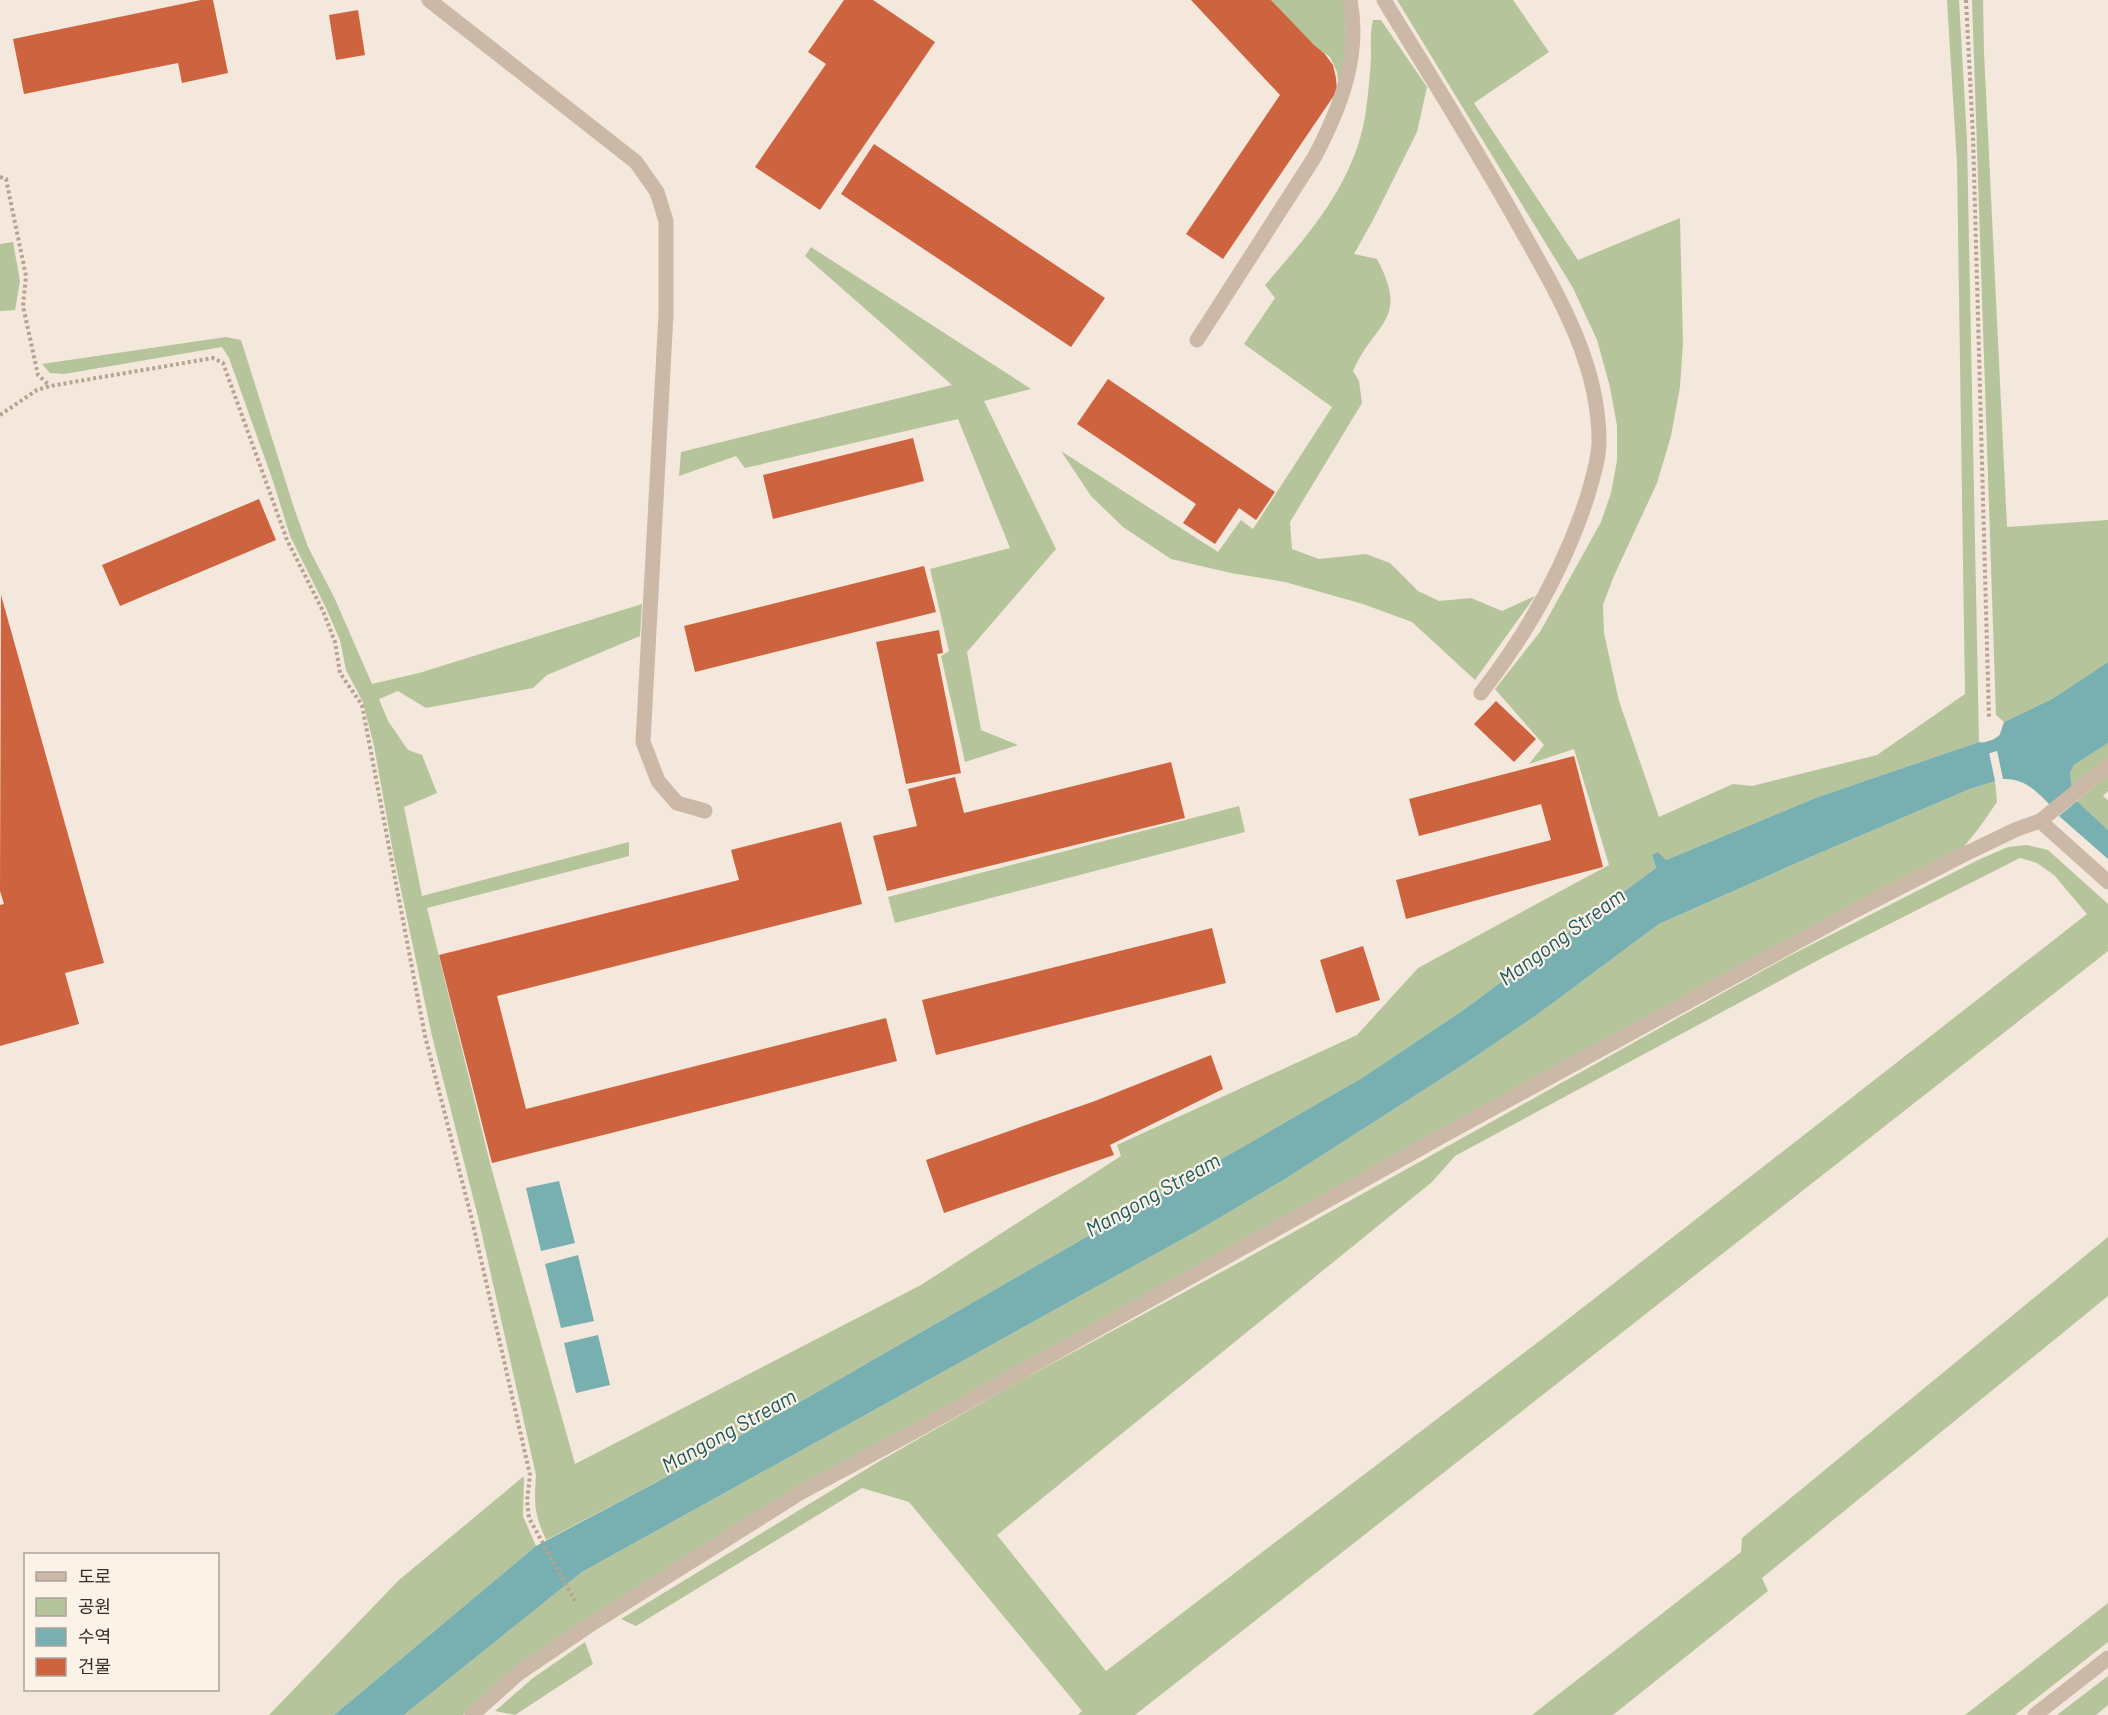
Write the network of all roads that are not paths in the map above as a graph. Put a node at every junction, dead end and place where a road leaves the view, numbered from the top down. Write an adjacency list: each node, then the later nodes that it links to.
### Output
1 (429, 0): 7 (street)
2 (1350, 0): 4 (street)
3 (1384, 0): 5 (street)
4 (1197, 340)
5 (1481, 693)
6 (2108, 766): 8 (street)
7 (705, 811)
8 (2040, 821): 9 (street); 11 (street)
9 (2108, 882)
10 (2108, 1658): 12 (street)
11 (472, 1715)
12 (2035, 1715)

